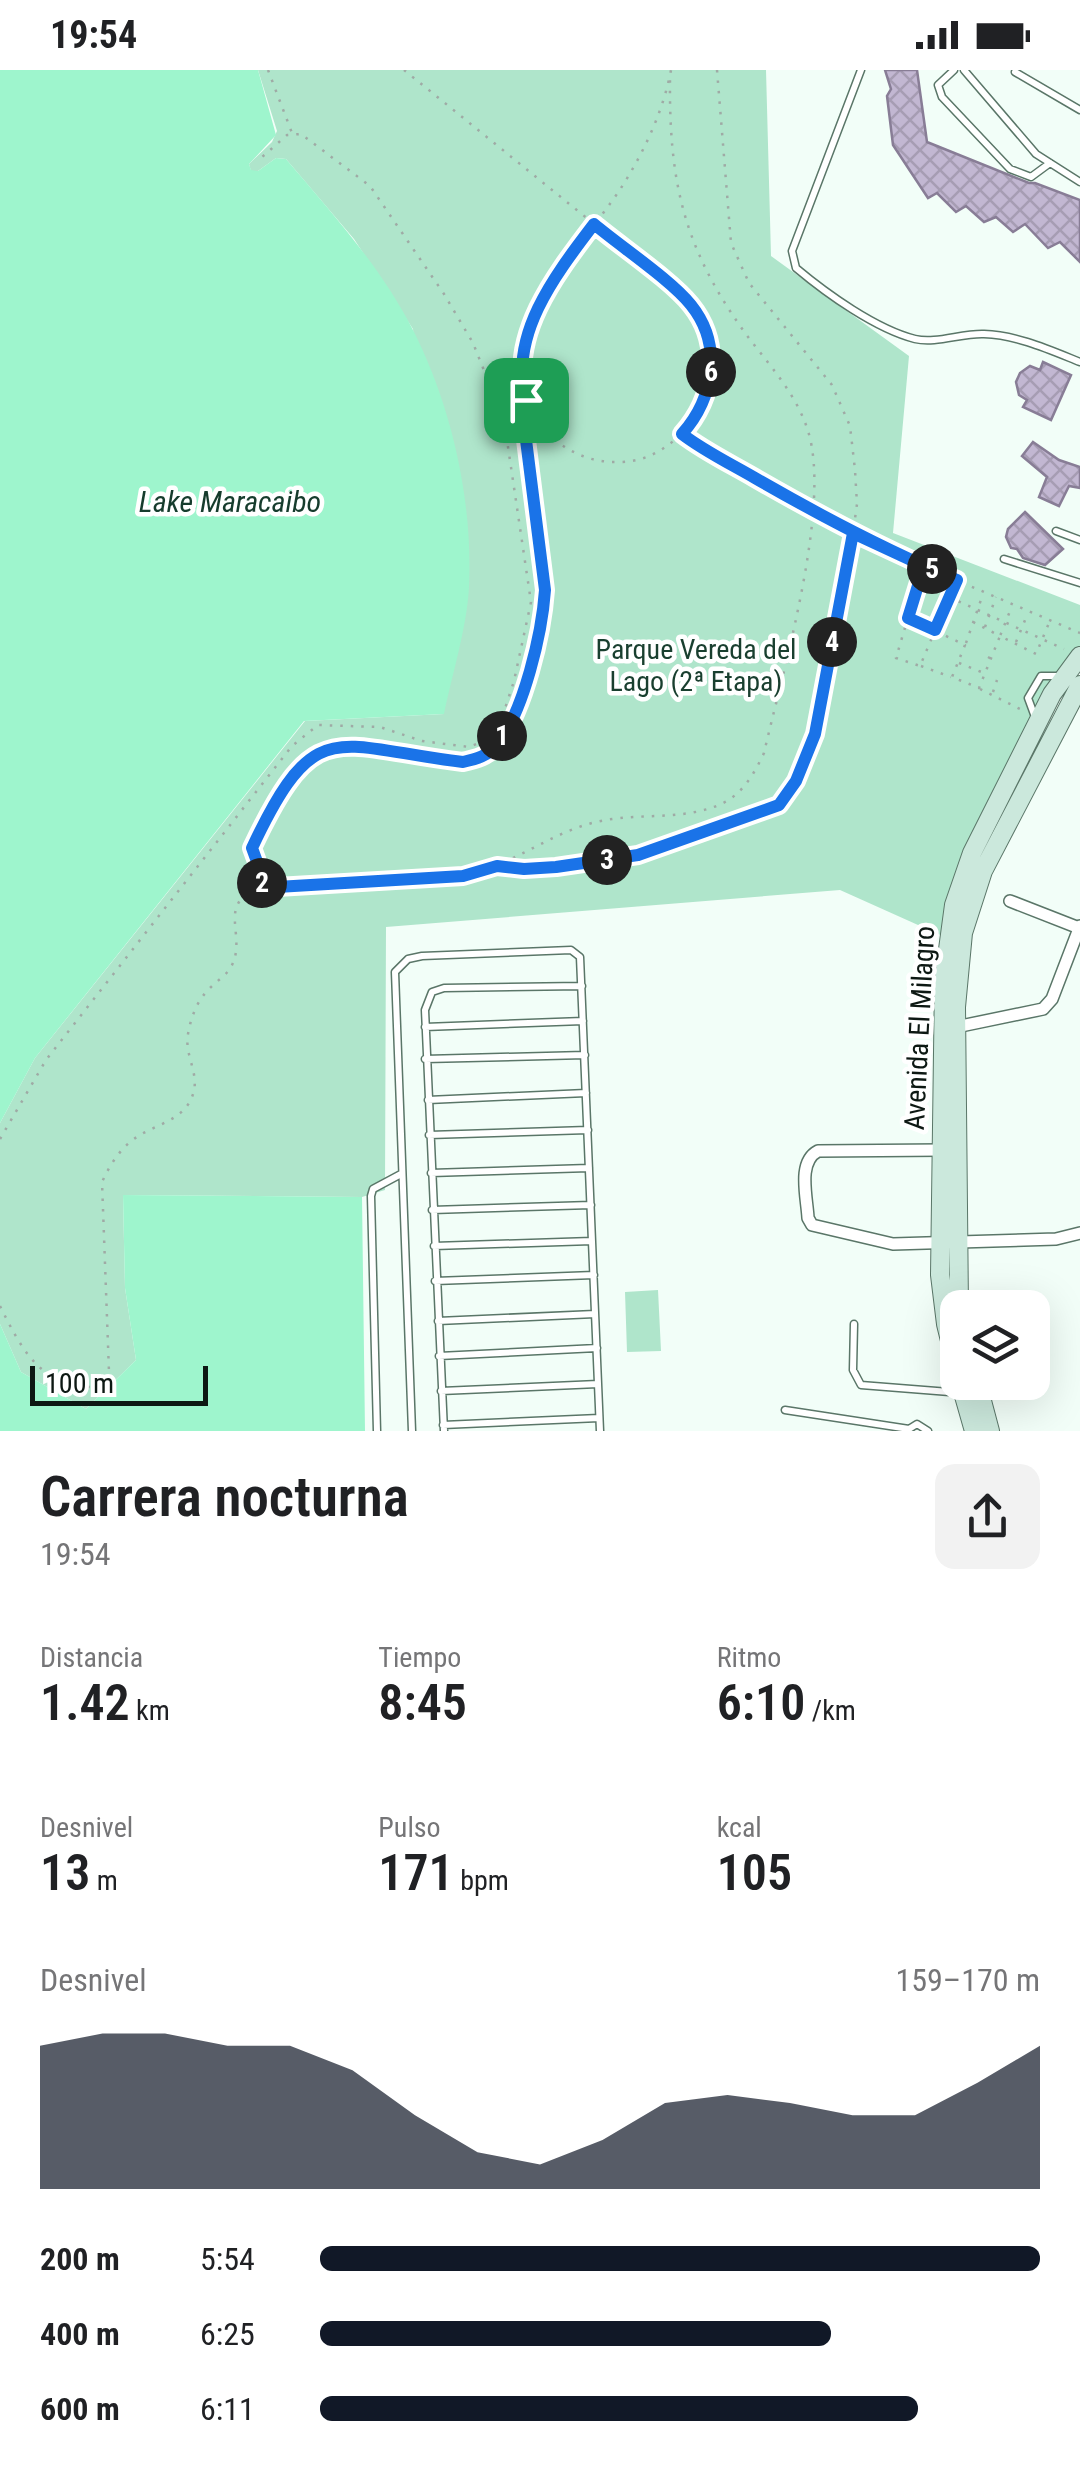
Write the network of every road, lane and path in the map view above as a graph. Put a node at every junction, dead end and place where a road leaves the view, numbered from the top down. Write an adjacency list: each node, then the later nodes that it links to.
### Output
1 (268, 70): 11 (path)
2 (404, 70): 15 (path)
3 (672, 70): 9 (path)
4 (717, 70): 23 (path)
5 (861, 70): 16 (lane)
6 (954, 70): 13 (lane)
7 (964, 70): 13 (lane)
8 (1015, 72): 10 (lane)
9 (670, 79): 15 (path); 21 (path)
10 (1080, 110)
11 (292, 133): 12 (path); 18 (path)
12 (261, 158)
13 (1050, 163): 14 (lane)
14 (1080, 182)
15 (594, 224): 17 (path); 20 (path)
16 (1080, 362)
17 (526, 400): 18 (path); 19 (path)
18 (499, 408): 72 (path)
19 (539, 426): 20 (path); 59 (path)
20 (682, 434): 21 (path)
21 (812, 511): 23 (path); 58 (path)
22 (1056, 531): 24 (lane)
23 (853, 533): 26 (path); 58 (path)
24 (1080, 540)
25 (1004, 559): 28 (lane)
26 (924, 566): 27 (path); 36 (path)
27 (957, 580): 29 (path); 30 (path)
28 (1080, 582)
29 (984, 592): 31 (path); 33 (path)
30 (950, 597): 33 (path); 42 (path)
31 (996, 597): 32 (path); 35 (path)
32 (1013, 604): 34 (path); 39 (path)
33 (978, 609): 35 (path); 38 (path)
34 (1029, 611): 37 (path); 41 (path)
35 (990, 615): 39 (path); 40 (path)
36 (908, 618): 42 (path); 50 (path)
37 (1050, 620): 43 (path); 45 (path)
38 (973, 622): 40 (path); 46 (path)
39 (1006, 622): 41 (path); 44 (path)
40 (985, 628): 44 (path)
41 (1021, 629): 45 (path); 47 (path)
42 (935, 630): 46 (path); 50 (path)
43 (1080, 633)
44 (1000, 636): 47 (path); 51 (path)
45 (1042, 638): 47 (path); 48 (path)
46 (965, 644): 49 (path)
47 (1015, 644)
48 (1080, 656): 54 (main road, Avenida El Milagro)
49 (958, 663): 51 (path); 52 (path)
50 (920, 666): 52 (path)
51 (985, 674): 55 (path)
52 (952, 677): 55 (path)
53 (997, 680): 56 (path)
54 (1072, 681): 57 (main road, Avenida El Milagro); 65 (main road, Avenida El Milagro)
55 (979, 688): 56 (path)
56 (992, 694): 57 (path)
57 (1036, 720): 73 (main road, Avenida El Milagro)
58 (497, 866): 59 (path)
59 (260, 888): 87 (path)
60 (1010, 902): 61 (street)
61 (1080, 927): 65 (street)
62 (582, 986): 63 (lane); 64 (lane); 76 (lane)
63 (583, 1020): 64 (lane); 66 (lane)
64 (425, 1027): 67 (lane)
65 (956, 1027): 81 (main road, Avenida El Milagro)
66 (585, 1055): 67 (lane); 68 (lane)
67 (425, 1059): 69 (lane)
68 (586, 1093): 69 (lane); 70 (lane)
69 (428, 1100): 71 (lane)
70 (588, 1130): 71 (lane); 74 (lane)
71 (430, 1135): 75 (lane)
72 (0, 1139)
73 (942, 1150): 81 (main road, Avenida El Milagro); 81 (street)
74 (589, 1168): 75 (lane); 77 (lane)
75 (431, 1173): 78 (lane)
76 (401, 1174): 102 (lane); 103 (lane)
77 (591, 1204): 78 (lane); 80 (lane)
78 (432, 1210): 82 (lane)
79 (1080, 1233): 81 (street)
80 (592, 1240): 82 (lane); 83 (lane)
81 (949, 1244): 85 (main road, Avenida El Milagro); 86 (main road, Avenida El Milagro)
82 (433, 1246): 84 (lane)
83 (594, 1275): 84 (lane); 88 (lane)
84 (435, 1281): 89 (lane)
85 (947, 1290)
86 (956, 1290)
87 (0, 1306)
88 (595, 1314): 89 (lane); 91 (lane)
89 (438, 1321): 92 (lane)
90 (854, 1324): 94 (lane)
91 (597, 1348): 92 (lane); 93 (lane)
92 (440, 1356): 95 (lane)
93 (598, 1384): 95 (lane); 99 (lane)
94 (940, 1386)
95 (442, 1391): 100 (lane)
96 (969, 1400): 106 (main road)
97 (974, 1400): 107 (main road)
98 (784, 1410): 101 (lane)
99 (599, 1418): 100 (lane); 104 (lane)
100 (443, 1428)
101 (908, 1430): 105 (lane)
102 (376, 1431)
103 (412, 1431)
104 (600, 1431)
105 (928, 1431)
106 (974, 1431)
107 (990, 1431)

